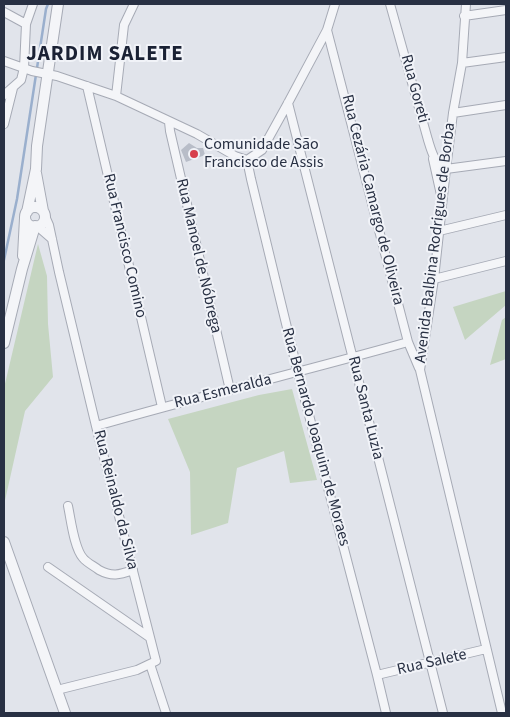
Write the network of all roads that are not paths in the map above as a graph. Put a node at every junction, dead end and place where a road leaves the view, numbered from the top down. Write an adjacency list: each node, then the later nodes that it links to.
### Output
1 (33, 4): 10 (street)
2 (58, 4): 15 (street)
3 (134, 4): 19 (street)
4 (335, 4): 11 (street)
5 (390, 4): 25 (street, Rua Goreti)
6 (466, 4): 9 (street, Avenida Balbina Rodrigues de Borba)
7 (506, 10): 9 (street)
8 (4, 12): 10 (street)
9 (464, 16): 14 (street, Avenida Balbina Rodrigues de Borba)
10 (26, 24): 15 (street)
11 (326, 30): 20 (street); 40 (street, Rua Cezária Camargo de Oliveira)
12 (506, 57): 14 (street)
13 (4, 60): 15 (street)
14 (462, 63): 22 (street, Avenida Balbina Rodrigues de Borba)
15 (36, 72): 16 (street); 17 (street); 28 (street)
16 (87, 86): 19 (street); 46 (street, Rua Francisco Comino)
17 (13, 88): 18 (street); 24 (street)
18 (4, 95)
19 (116, 96): 23 (street)
20 (288, 103): 26 (street); 42 (street, Rua Santa Luzia)
21 (506, 105): 22 (street)
22 (453, 113): 29 (street, Avenida Balbina Rodrigues de Borba)
23 (169, 122): 26 (street); 45 (street, Rua Manoel de Nóbrega)
24 (4, 124)
25 (433, 157): 29 (street); 30 (street, Rua Goreti)
26 (247, 160): 44 (street, Rua Bernardo Joaquim de Moraes)
27 (506, 161): 29 (street)
28 (36, 169): 31 (street); 33 (street)
29 (446, 169): 30 (street, Avenida Balbina Rodrigues de Borba)
30 (442, 201): 35 (street, Avenida Balbina Rodrigues de Borba)
31 (44, 213): 33 (street); 34 (street); 36 (street, Rua Reinaldo da Silva)
32 (506, 214): 35 (street)
33 (26, 215): 34 (street); 38 (street)
34 (36, 226): 36 (street); 38 (street)
35 (439, 231): 39 (street, Avenida Balbina Rodrigues de Borba)
36 (52, 239): 47 (street, Rua Reinaldo da Silva)
37 (506, 261): 39 (street)
38 (22, 270): 41 (street)
39 (434, 279): 43 (street, Avenida Balbina Rodrigues de Borba)
40 (408, 342): 42 (street, Rua Esmeralda); 43 (street, Rua Cezária Camargo de Oliveira)
41 (4, 343)
42 (353, 358): 44 (street, Rua Esmeralda); 55 (street, Rua Santa Luzia)
43 (420, 370): 53 (street, Avenida Balbina Rodrigues de Borba)
44 (298, 373): 45 (street, Rua Esmeralda); 56 (street, Rua Bernardo Joaquim de Moraes)
45 (230, 390): 46 (street, Rua Esmeralda)
46 (162, 407): 47 (street, Rua Esmeralda)
47 (96, 426): 51 (street, Rua Reinaldo da Silva)
48 (68, 506): 51 (street)
49 (4, 542): 57 (street)
50 (48, 567): 52 (street)
51 (133, 570): 52 (street, Rua Reinaldo da Silva)
52 (150, 637): 54 (street, Rua Reinaldo da Silva)
53 (486, 650): 55 (street, Rua Salete); 62 (street, Avenida Balbina Rodrigues de Borba)
54 (150, 664): 57 (street); 59 (street)
55 (429, 664): 56 (street, Rua Salete); 61 (street, Rua Santa Luzia)
56 (377, 675): 60 (street, Rua Bernardo Joaquim de Moraes)
57 (57, 690): 58 (street)
58 (65, 713)
59 (166, 713)
60 (386, 713)
61 (443, 713)
62 (502, 713)

